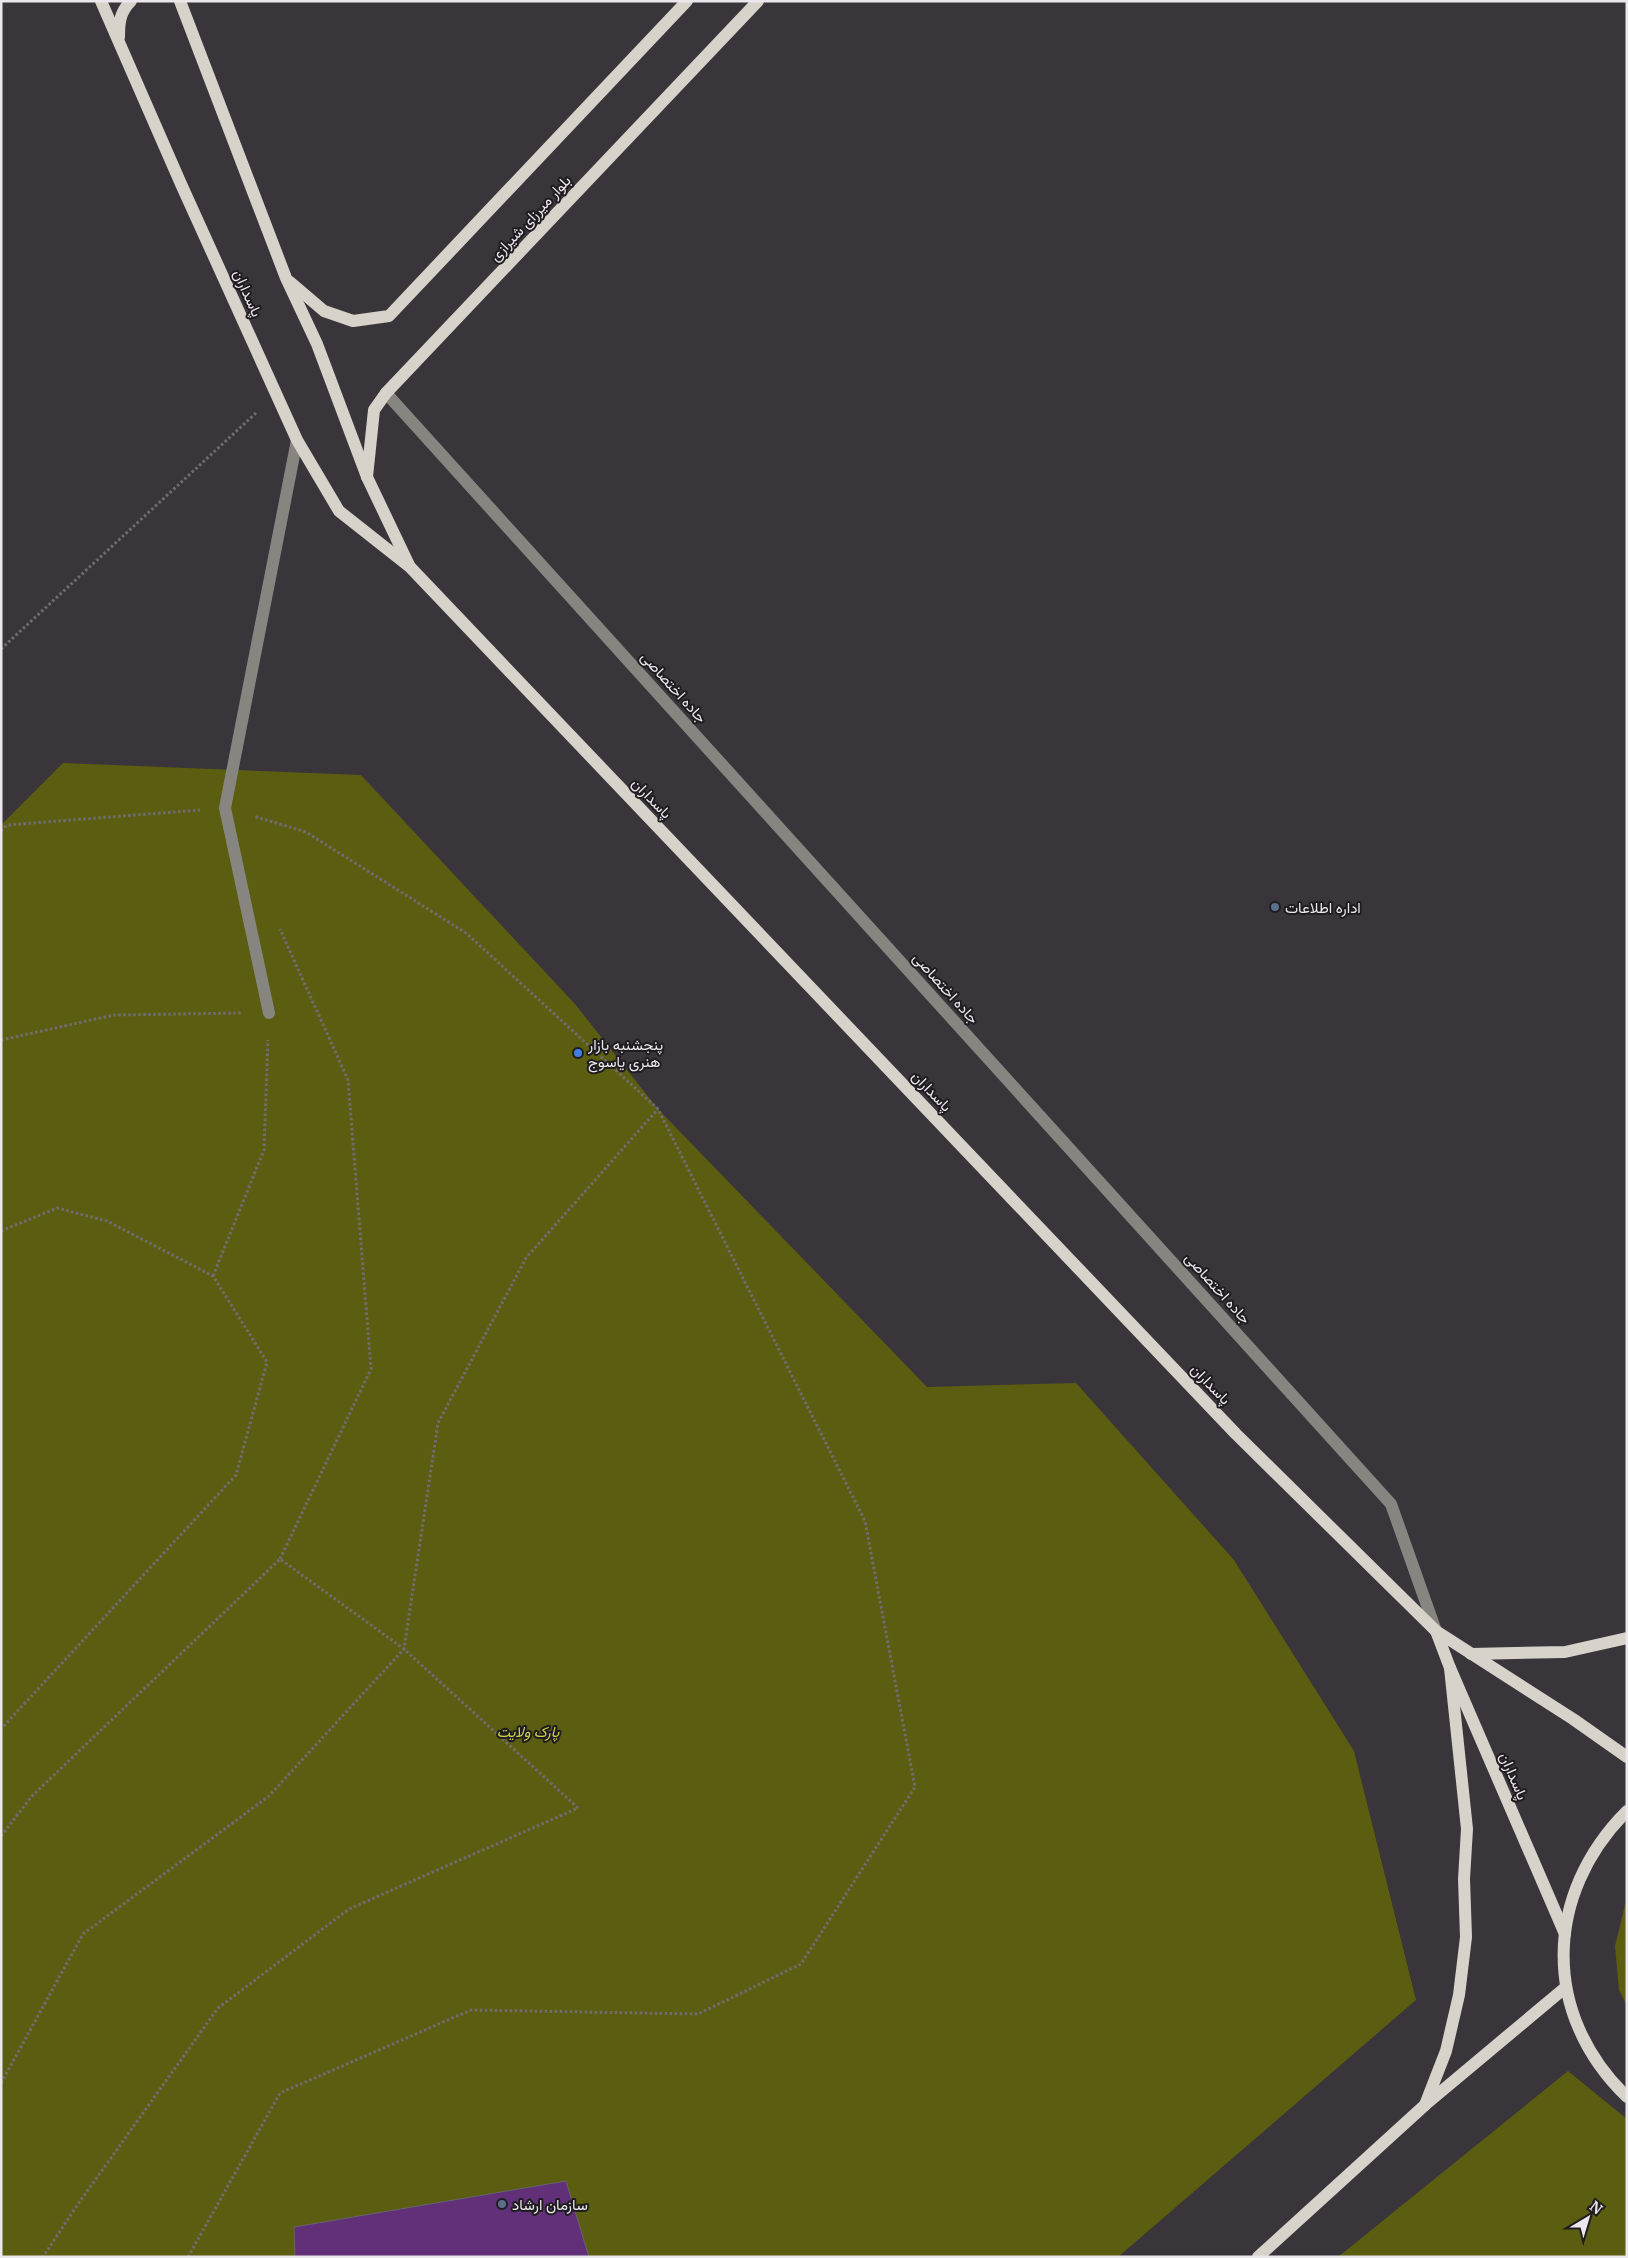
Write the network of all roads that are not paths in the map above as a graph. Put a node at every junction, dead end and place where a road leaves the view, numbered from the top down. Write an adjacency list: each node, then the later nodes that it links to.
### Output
1 (101, 1): 8 (main road, پاسداران)
2 (131, 1): 8 (main road)
3 (172, 1): 7 (main road)
4 (180, 1): 7 (main road, پاسداران)
5 (687, 1): 9 (main road)
6 (758, 1): 10 (main road, بلوار میرزای شیرازی)
7 (186, 16): 9 (main road, پاسداران)
8 (120, 45): 11 (main road, پاسداران)
9 (286, 278): 12 (main road, پاسداران)
10 (386, 393): 12 (main road, بلوار میرزای شیرازی); 15 (lane, جاده اختصاصی)
11 (297, 440): 13 (main road, پاسداران); 14 (lane)
12 (367, 477): 13 (main road, پاسداران)
13 (410, 567): 15 (main road, پاسداران)
14 (269, 1013)
15 (1436, 1630): 17 (main road, پاسداران); 18 (main road, پاسداران)
16 (1627, 1638): 17 (main road)
17 (1470, 1654): 19 (main road, پاسداران)
18 (1450, 1668): 21 (main road, پاسداران); 24 (main road)
19 (1627, 1757)
20 (1627, 1811): 21 (main road)
21 (1564, 1934): 22 (main road)
22 (1566, 1987): 23 (main road); 24 (main road)
23 (1627, 2097)
24 (1424, 2105): 25 (main road)
25 (1258, 2257)

